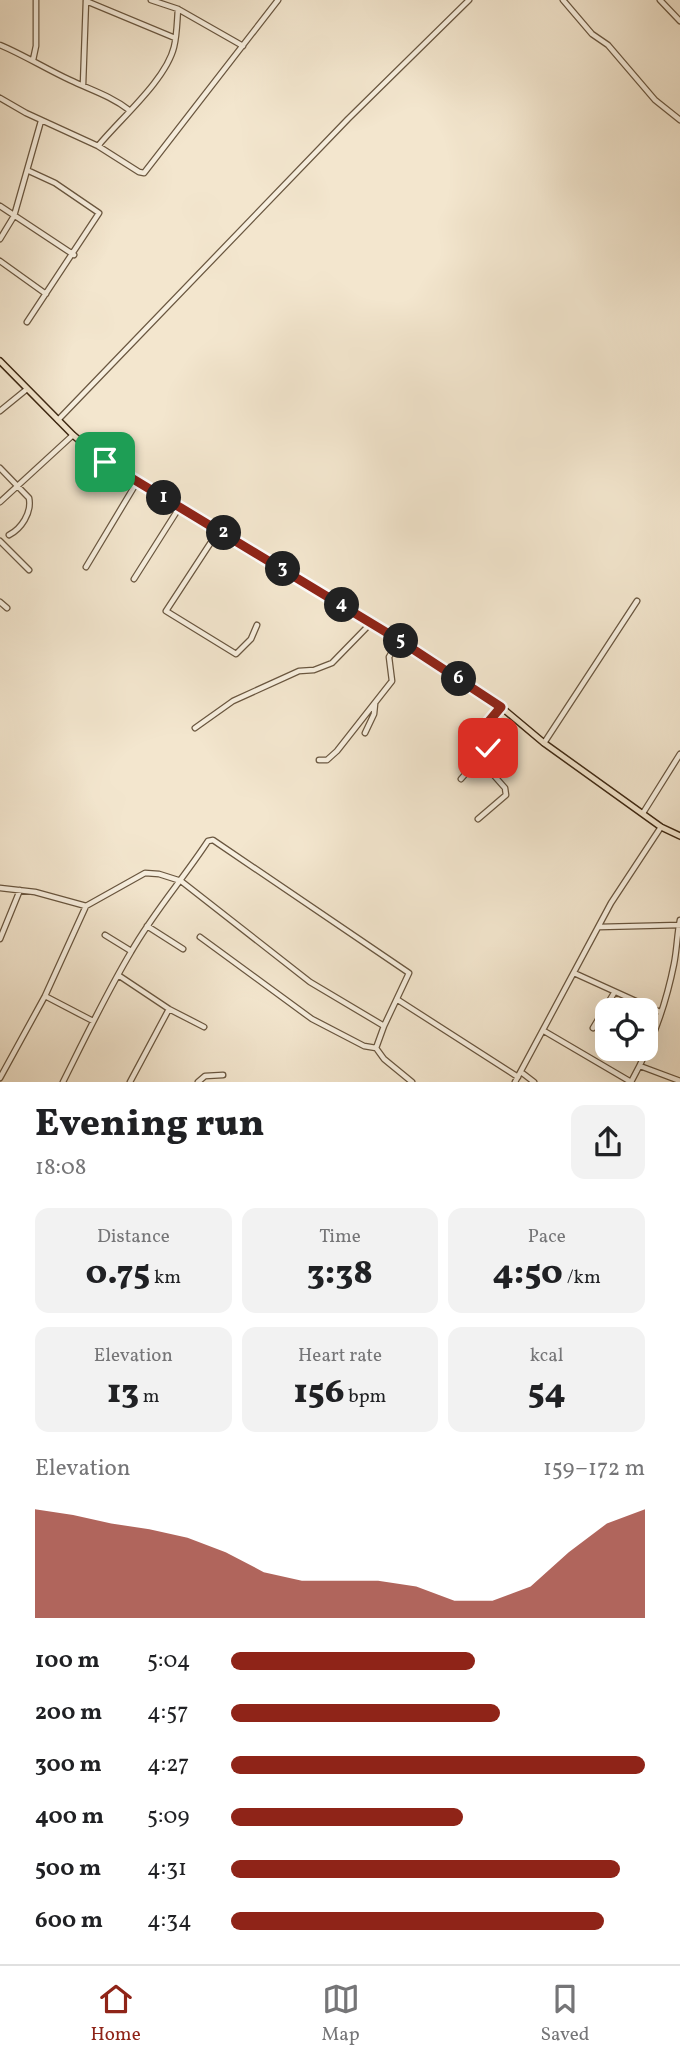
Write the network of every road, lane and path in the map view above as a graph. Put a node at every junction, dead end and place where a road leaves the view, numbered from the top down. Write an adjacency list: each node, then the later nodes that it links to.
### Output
1 (36, 0): 13 (street)
2 (151, 0): 8 (street)
3 (278, 0): 12 (street)
4 (469, 0): 31 (street)
5 (563, 0): 17 (street)
6 (660, 0): 9 (street)
7 (86, 1): 10 (street); 14 (street)
8 (178, 9): 10 (street); 12 (street)
9 (680, 21)
10 (175, 38): 16 (street)
11 (0, 45): 13 (street)
12 (243, 46): 19 (street)
13 (33, 60): 14 (street)
14 (82, 85): 16 (street)
15 (0, 98): 18 (street)
16 (129, 110): 19 (street)
17 (680, 120)
18 (41, 121): 19 (street); 20 (street)
19 (98, 146)
20 (29, 171): 22 (street); 24 (street)
21 (0, 206): 22 (street)
22 (14, 216): 23 (street); 24 (street)
23 (0, 239)
24 (74, 255): 26 (street)
25 (0, 261): 26 (street)
26 (46, 294): 27 (street)
27 (27, 322)
28 (0, 361): 29 (main road)
29 (27, 389): 30 (street); 31 (main road)
30 (0, 411)
31 (58, 420): 32 (main road)
32 (73, 435): 34 (main road); 35 (street)
33 (0, 468): 35 (street)
34 (137, 482): 37 (main road); 41 (street)
35 (17, 487): 36 (street); 39 (street)
36 (0, 502)
37 (179, 508): 38 (main road); 43 (street)
38 (219, 530): 47 (main road); 48 (street)
39 (9, 535)
40 (0, 541): 42 (street)
41 (86, 567)
42 (29, 570)
43 (134, 579)
44 (637, 601): 54 (street)
45 (0, 602): 46 (street)
46 (7, 608)
47 (371, 623): 49 (main road); 52 (street)
48 (257, 625)
49 (399, 640): 50 (street); 51 (main road)
50 (375, 703): 53 (street); 57 (street)
51 (501, 707): 54 (main road); 55 (street)
52 (194, 728)
53 (365, 733)
54 (544, 743): 59 (main road)
55 (488, 748): 58 (street); 60 (street)
56 (680, 754): 59 (street)
57 (319, 760)
58 (461, 779)
59 (643, 813): 61 (main road)
60 (478, 819)
61 (661, 827): 62 (main road); 69 (street)
62 (680, 836)
63 (181, 881): 66 (street); 68 (street); 79 (street); 83 (street)
64 (0, 888): 65 (street)
65 (20, 890): 66 (street); 72 (street)
66 (86, 906): 78 (street)
67 (680, 923): 69 (street); 81 (street)
68 (147, 926): 73 (street); 74 (street)
69 (598, 927): 75 (street)
70 (105, 936): 74 (street)
71 (200, 937): 87 (street)
72 (0, 939)
73 (183, 949)
74 (131, 951): 76 (street)
75 (574, 973): 77 (street); 86 (street)
76 (118, 975): 80 (street); 82 (street)
77 (614, 993): 81 (street); 85 (street)
78 (45, 996): 82 (street); 91 (street)
79 (398, 1000): 83 (street); 90 (street)
80 (169, 1009): 84 (street); 94 (street)
81 (660, 1012): 88 (street)
82 (93, 1021): 93 (street)
83 (384, 1026): 87 (street)
84 (204, 1027)
85 (593, 1028)
86 (544, 1031): 90 (street); 98 (street)
87 (376, 1048): 96 (street)
88 (640, 1066): 92 (street); 98 (street)
89 (223, 1075): 95 (street)
90 (518, 1077): 97 (street)
91 (0, 1078)
92 (680, 1081)
93 (63, 1082)
94 (130, 1082)
95 (198, 1082)
96 (412, 1082)
97 (534, 1082)
98 (631, 1082)

